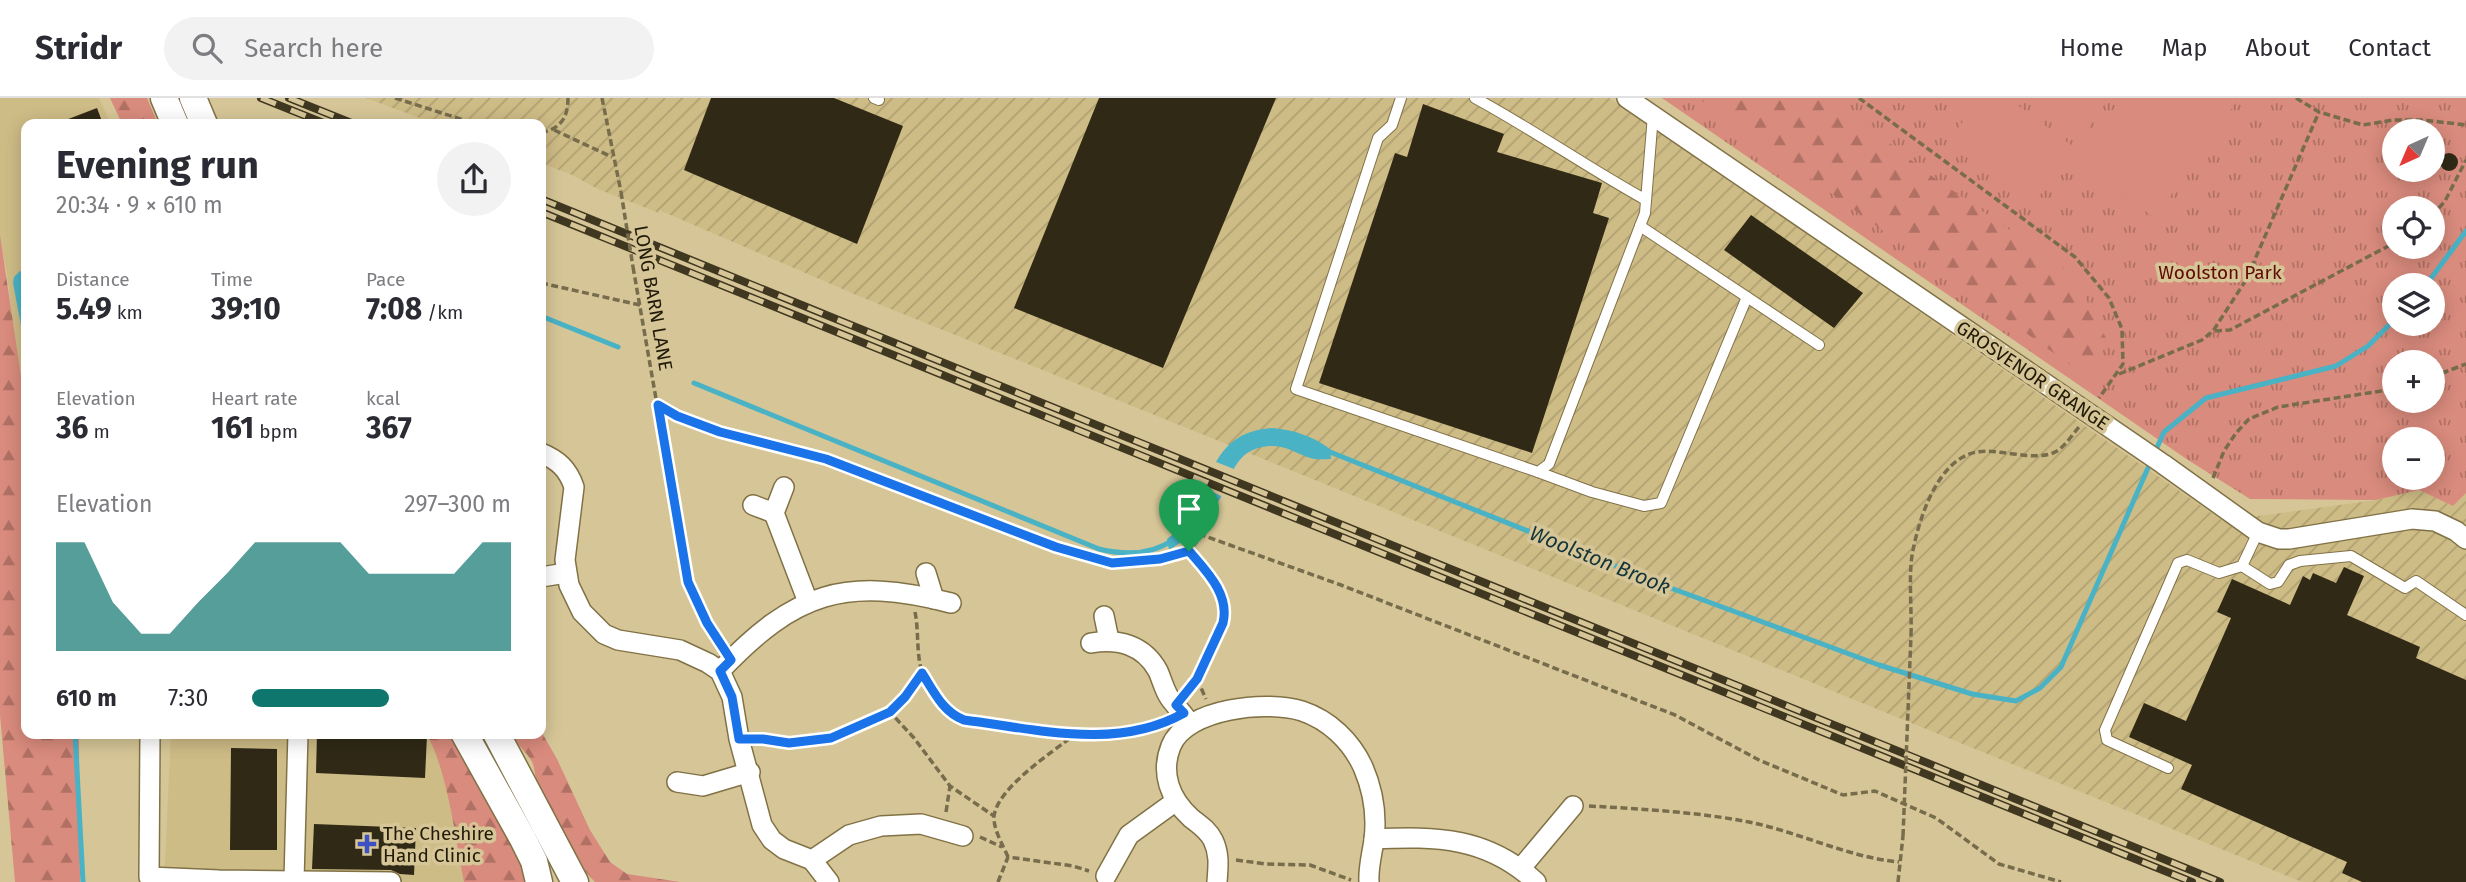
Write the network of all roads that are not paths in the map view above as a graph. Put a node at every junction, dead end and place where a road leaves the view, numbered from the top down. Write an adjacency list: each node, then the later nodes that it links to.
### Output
1 (164, 98): 7 (main road)
2 (194, 98): 8 (main road)
3 (1401, 98): 14 (lane)
4 (1475, 98): 9 (lane)
5 (1627, 98): 6 (street, GROSVENOR GRANGE)
6 (1653, 116): 9 (lane); 18 (street, GROSVENOR GRANGE)
7 (173, 119)
8 (202, 119)
9 (1646, 200): 10 (lane)
10 (1640, 226): 11 (lane); 14 (lane)
11 (1747, 297): 12 (lane); 14 (lane)
12 (1819, 345)
13 (546, 456): 21 (street)
14 (1538, 472)
15 (785, 487): 17 (street)
16 (753, 505): 17 (street)
17 (774, 513): 24 (street)
18 (2258, 532): 19 (street, GROSVENOR GRANGE); 20 (lane)
19 (2466, 539)
20 (2242, 566): 25 (lane); 33 (lane)
21 (566, 573): 23 (street); 27 (street)
22 (926, 573): 24 (street)
23 (546, 576)
24 (808, 602): 27 (street)
25 (2466, 615)
26 (1104, 616): 28 (street)
27 (726, 666): 34 (street)
28 (1183, 714): 36 (street); 39 (street)
29 (150, 739): 43 (street)
30 (298, 739): 44 (street)
31 (467, 739): 46 (main road)
32 (499, 739): 47 (main road)
33 (2168, 768)
34 (750, 772): 35 (street); 40 (street)
35 (677, 782)
36 (1175, 801): 42 (street); 49 (street)
37 (1573, 806): 41 (street)
38 (962, 836): 40 (street)
39 (1374, 839): 41 (street); 50 (street)
40 (812, 860): 48 (street)
41 (1521, 868): 51 (street)
42 (1103, 877)
43 (149, 879): 44 (street)
44 (294, 880): 45 (street)
45 (391, 882)
46 (539, 882)
47 (575, 882)
48 (829, 882)
49 (1217, 882)
50 (1369, 882)
51 (1536, 882)

